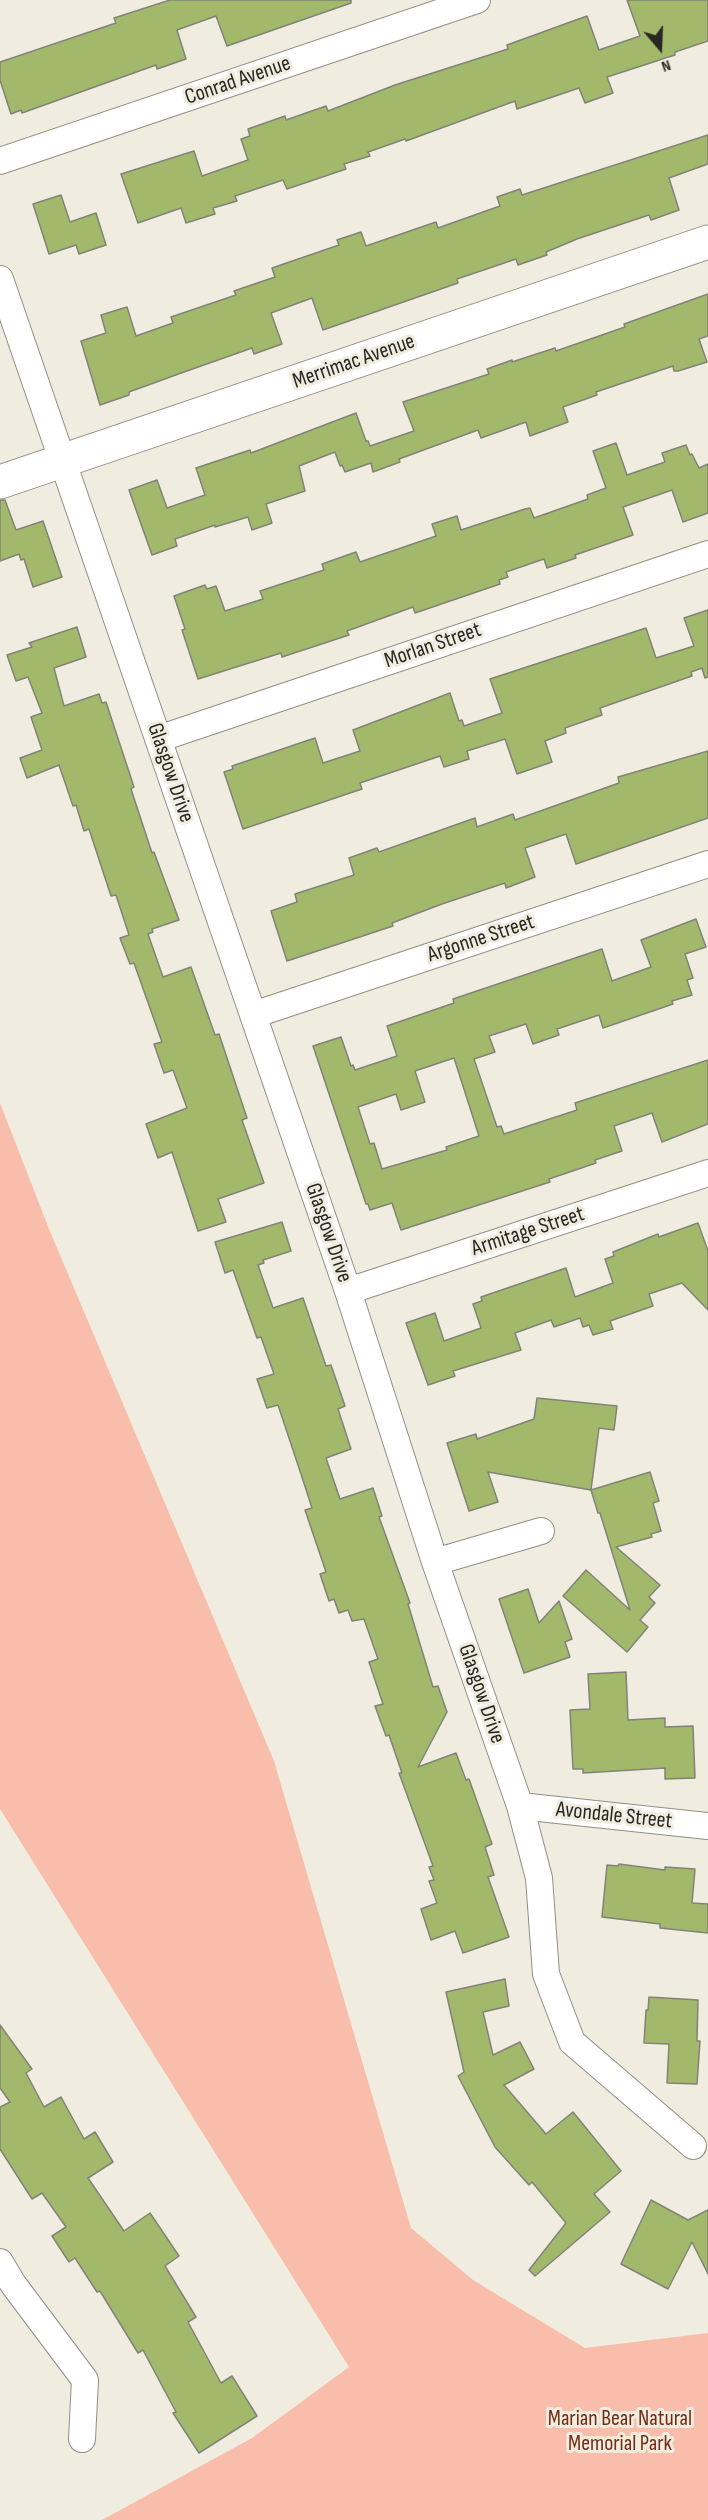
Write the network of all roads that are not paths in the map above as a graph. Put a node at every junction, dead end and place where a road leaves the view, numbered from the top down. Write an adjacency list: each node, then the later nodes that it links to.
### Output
1 (477, 0): 2 (street, Conrad Avenue)
2 (0, 161)
3 (708, 242): 5 (street, Merrimac Avenue)
4 (0, 279): 5 (street, Glasgow Drive)
5 (62, 461): 6 (street, Merrimac Avenue); 8 (street, Glasgow Drive)
6 (0, 482)
7 (708, 554): 8 (street, Morlan Street)
8 (158, 739): 10 (street, Glasgow Drive)
9 (708, 864): 10 (street, Argonne Street)
10 (253, 1015): 12 (street, Glasgow Drive)
11 (708, 1173): 12 (street, Armitage Street)
12 (348, 1291): 14 (street, Glasgow Drive)
13 (540, 1531): 14 (street)
14 (435, 1562): 15 (street, Glasgow Drive)
15 (520, 1806): 16 (street, Avondale Street); 17 (street, Glasgow Drive)
16 (708, 1826)
17 (693, 2146)
18 (0, 2262): 19 (street)
19 (82, 2439)

